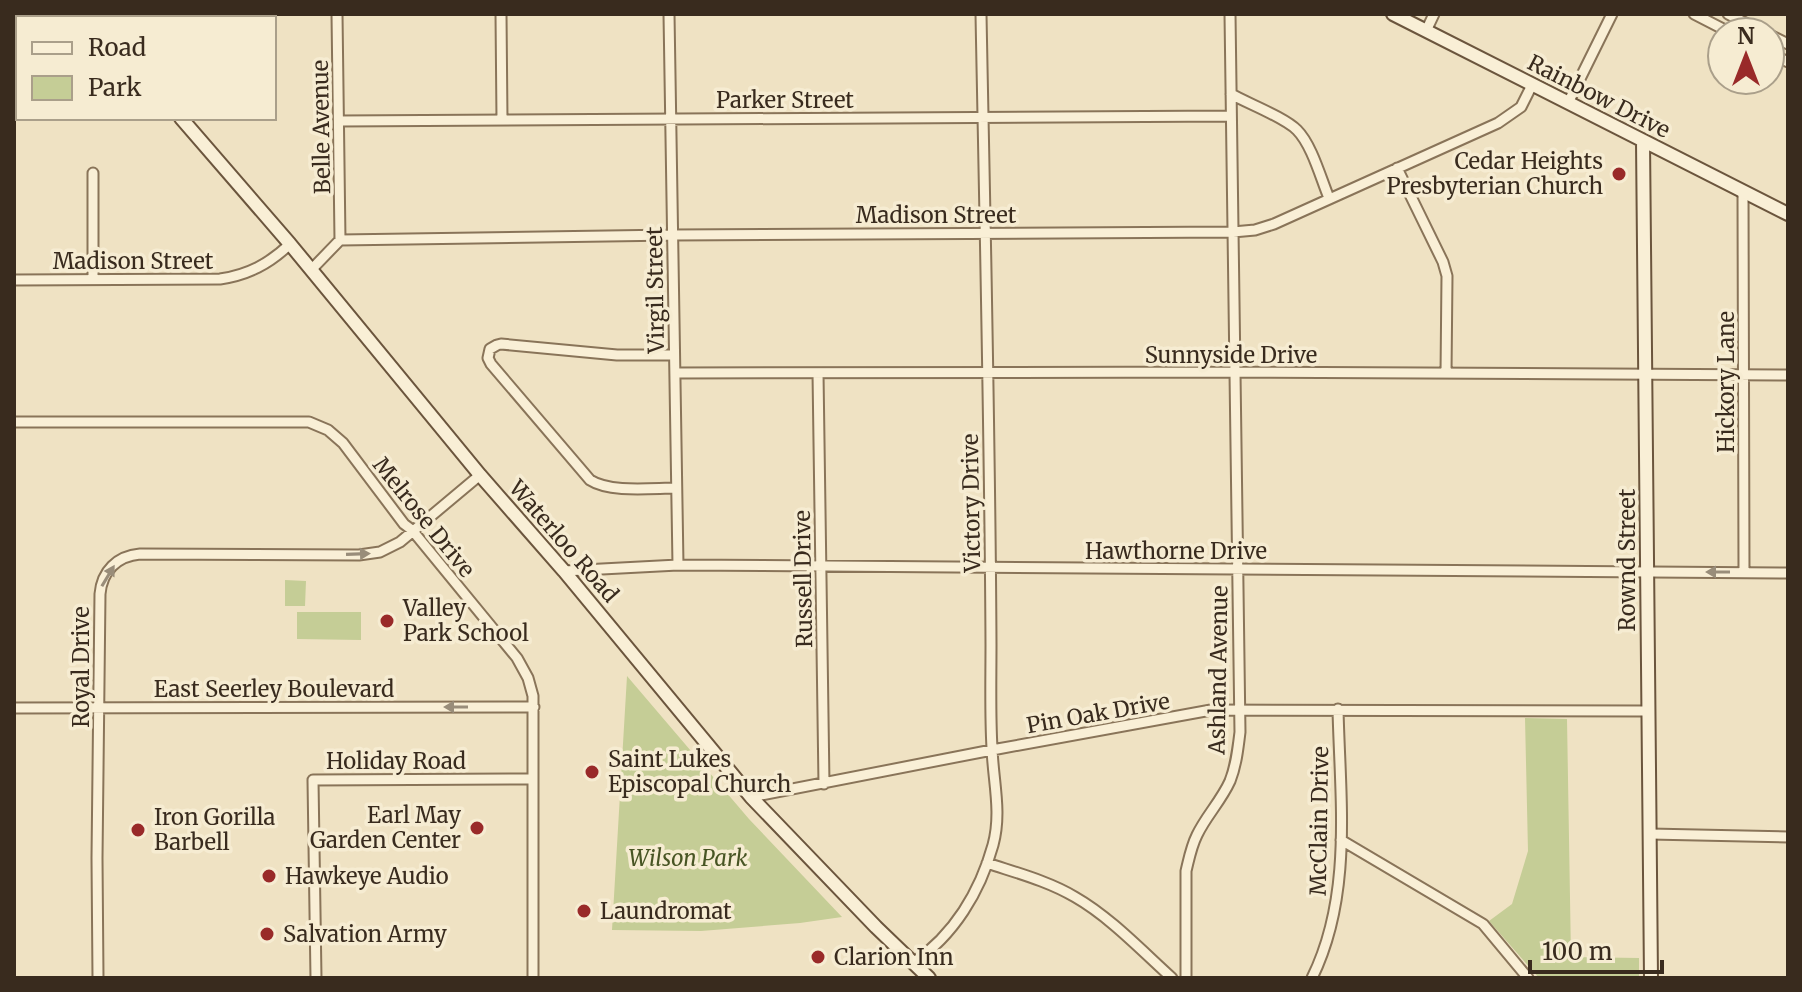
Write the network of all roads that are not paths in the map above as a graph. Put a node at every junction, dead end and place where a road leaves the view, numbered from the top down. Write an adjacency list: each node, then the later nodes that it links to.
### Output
1 (337, 14): 18 (street, Belle Avenue)
2 (501, 14): 17 (street)
3 (669, 14): 15 (street, Virgil Street)
4 (981, 14): 13 (street, Victory Drive)
5 (1230, 14): 11 (street, Ashland Avenue)
6 (1393, 14): 9 (main road, Rainbow Drive)
7 (1434, 14): 9 (street)
8 (1612, 14): 12 (street)
9 (1426, 31): 10 (main road, Rainbow Drive)
10 (1532, 85): 12 (main road, Rainbow Drive); 20 (street, Madison Street)
11 (1231, 94): 14 (street, Ashland Avenue); 23 (street)
12 (1568, 103): 19 (main road, Rainbow Drive)
13 (983, 116): 14 (street, Parker Street); 15 (street, Parker Street); 26 (street, Victory Drive)
14 (1231, 116): 25 (street, Ashland Avenue)
15 (671, 119): 17 (street, Parker Street); 27 (street, Virgil Street)
16 (183, 120): 29 (main road, Waterloo Road)
17 (502, 120): 18 (street, Parker Street)
18 (339, 121): 28 (street, Belle Avenue)
19 (1643, 141): 22 (main road, Rainbow Drive); 39 (main road, Rownd Street)
20 (1397, 168): 23 (street, Madison Street); 38 (street)
21 (93, 173): 31 (street)
22 (1743, 191): 24 (main road, Rainbow Drive); 41 (street, Hickory Lane)
23 (1329, 198): 25 (street, Madison Street)
24 (1788, 214)
25 (1233, 232): 26 (street, Madison Street); 34 (street, Ashland Avenue)
26 (985, 233): 27 (street, Madison Street); 37 (street, Victory Drive)
27 (673, 235): 28 (street, Madison Street); 33 (street, Virgil Street)
28 (340, 240): 30 (street)
29 (290, 244): 30 (main road, Waterloo Road); 31 (street, Madison Street)
30 (311, 270): 43 (main road, Waterloo Road)
31 (93, 279): 32 (street, Madison Street)
32 (14, 280)
33 (674, 355): 35 (street, Virgil Street); 44 (street)
34 (1235, 372): 37 (street, Sunnyside Drive); 38 (street, Sunnyside Drive); 49 (street, Ashland Avenue)
35 (675, 373): 36 (street, Sunnyside Drive); 44 (street, Virgil Street)
36 (818, 373): 37 (street, Sunnyside Drive); 47 (street, Russell Drive)
37 (987, 373): 48 (street, Victory Drive)
38 (1446, 373): 39 (street, Sunnyside Drive)
39 (1645, 374): 41 (street, Sunnyside Drive); 51 (main road, Rownd Street)
40 (1788, 375): 41 (street, Sunnyside Drive)
41 (1744, 376): 52 (street, Hickory Lane)
42 (14, 422): 45 (street, Melrose Drive)
43 (480, 475): 45 (street, Royal Drive); 50 (main road, Waterloo Road)
44 (676, 488): 46 (street, Virgil Street)
45 (412, 530): 54 (street, Royal Drive, one-way to 45); 55 (street, Melrose Drive)
46 (678, 565): 47 (street, Hawthorne Drive); 50 (street, Hawthorne Drive)
47 (821, 566): 48 (street, Hawthorne Drive); 62 (street, Russell Drive)
48 (991, 567): 49 (street, Hawthorne Drive); 60 (street, Victory Drive)
49 (1238, 569): 51 (street, Hawthorne Drive); 57 (street, Ashland Avenue)
50 (564, 571): 63 (main road, Waterloo Road)
51 (1647, 572): 52 (street, Hawthorne Drive, one-way to 51); 59 (main road, Rownd Street)
52 (1744, 572): 53 (street, Hawthorne Drive)
53 (1788, 573)
54 (99, 707): 55 (street, East Seerley Boulevard, one-way to 54); 56 (street, East Seerley Boulevard); 69 (street, Royal Drive)
55 (534, 707): 61 (street, Melrose Drive)
56 (14, 708)
57 (1240, 709): 58 (street, Pin Oak Drive); 60 (street, Pin Oak Drive); 74 (street, Ashland Avenue)
58 (1338, 709): 59 (street, Pin Oak Drive); 66 (street, McClain Drive)
59 (1648, 711): 64 (main road, Rownd Street)
60 (992, 750): 62 (street, Pin Oak Drive); 67 (street, Victory Drive)
61 (533, 779): 70 (street, Holiday Road); 71 (street, Melrose Drive)
62 (824, 784): 63 (street, Pin Oak Drive)
63 (751, 797): 68 (main road, Waterloo Road)
64 (1650, 834): 65 (street); 77 (main road, Rownd Street)
65 (1788, 837)
66 (1341, 840): 75 (street, McClain Drive); 76 (street)
67 (987, 863): 68 (street, Victory Drive); 73 (street)
68 (913, 963): 72 (main road, Waterloo Road)
69 (98, 978)
70 (316, 978)
71 (533, 978)
72 (929, 978)
73 (1172, 978)
74 (1186, 978)
75 (1312, 978)
76 (1528, 978)
77 (1651, 978)

